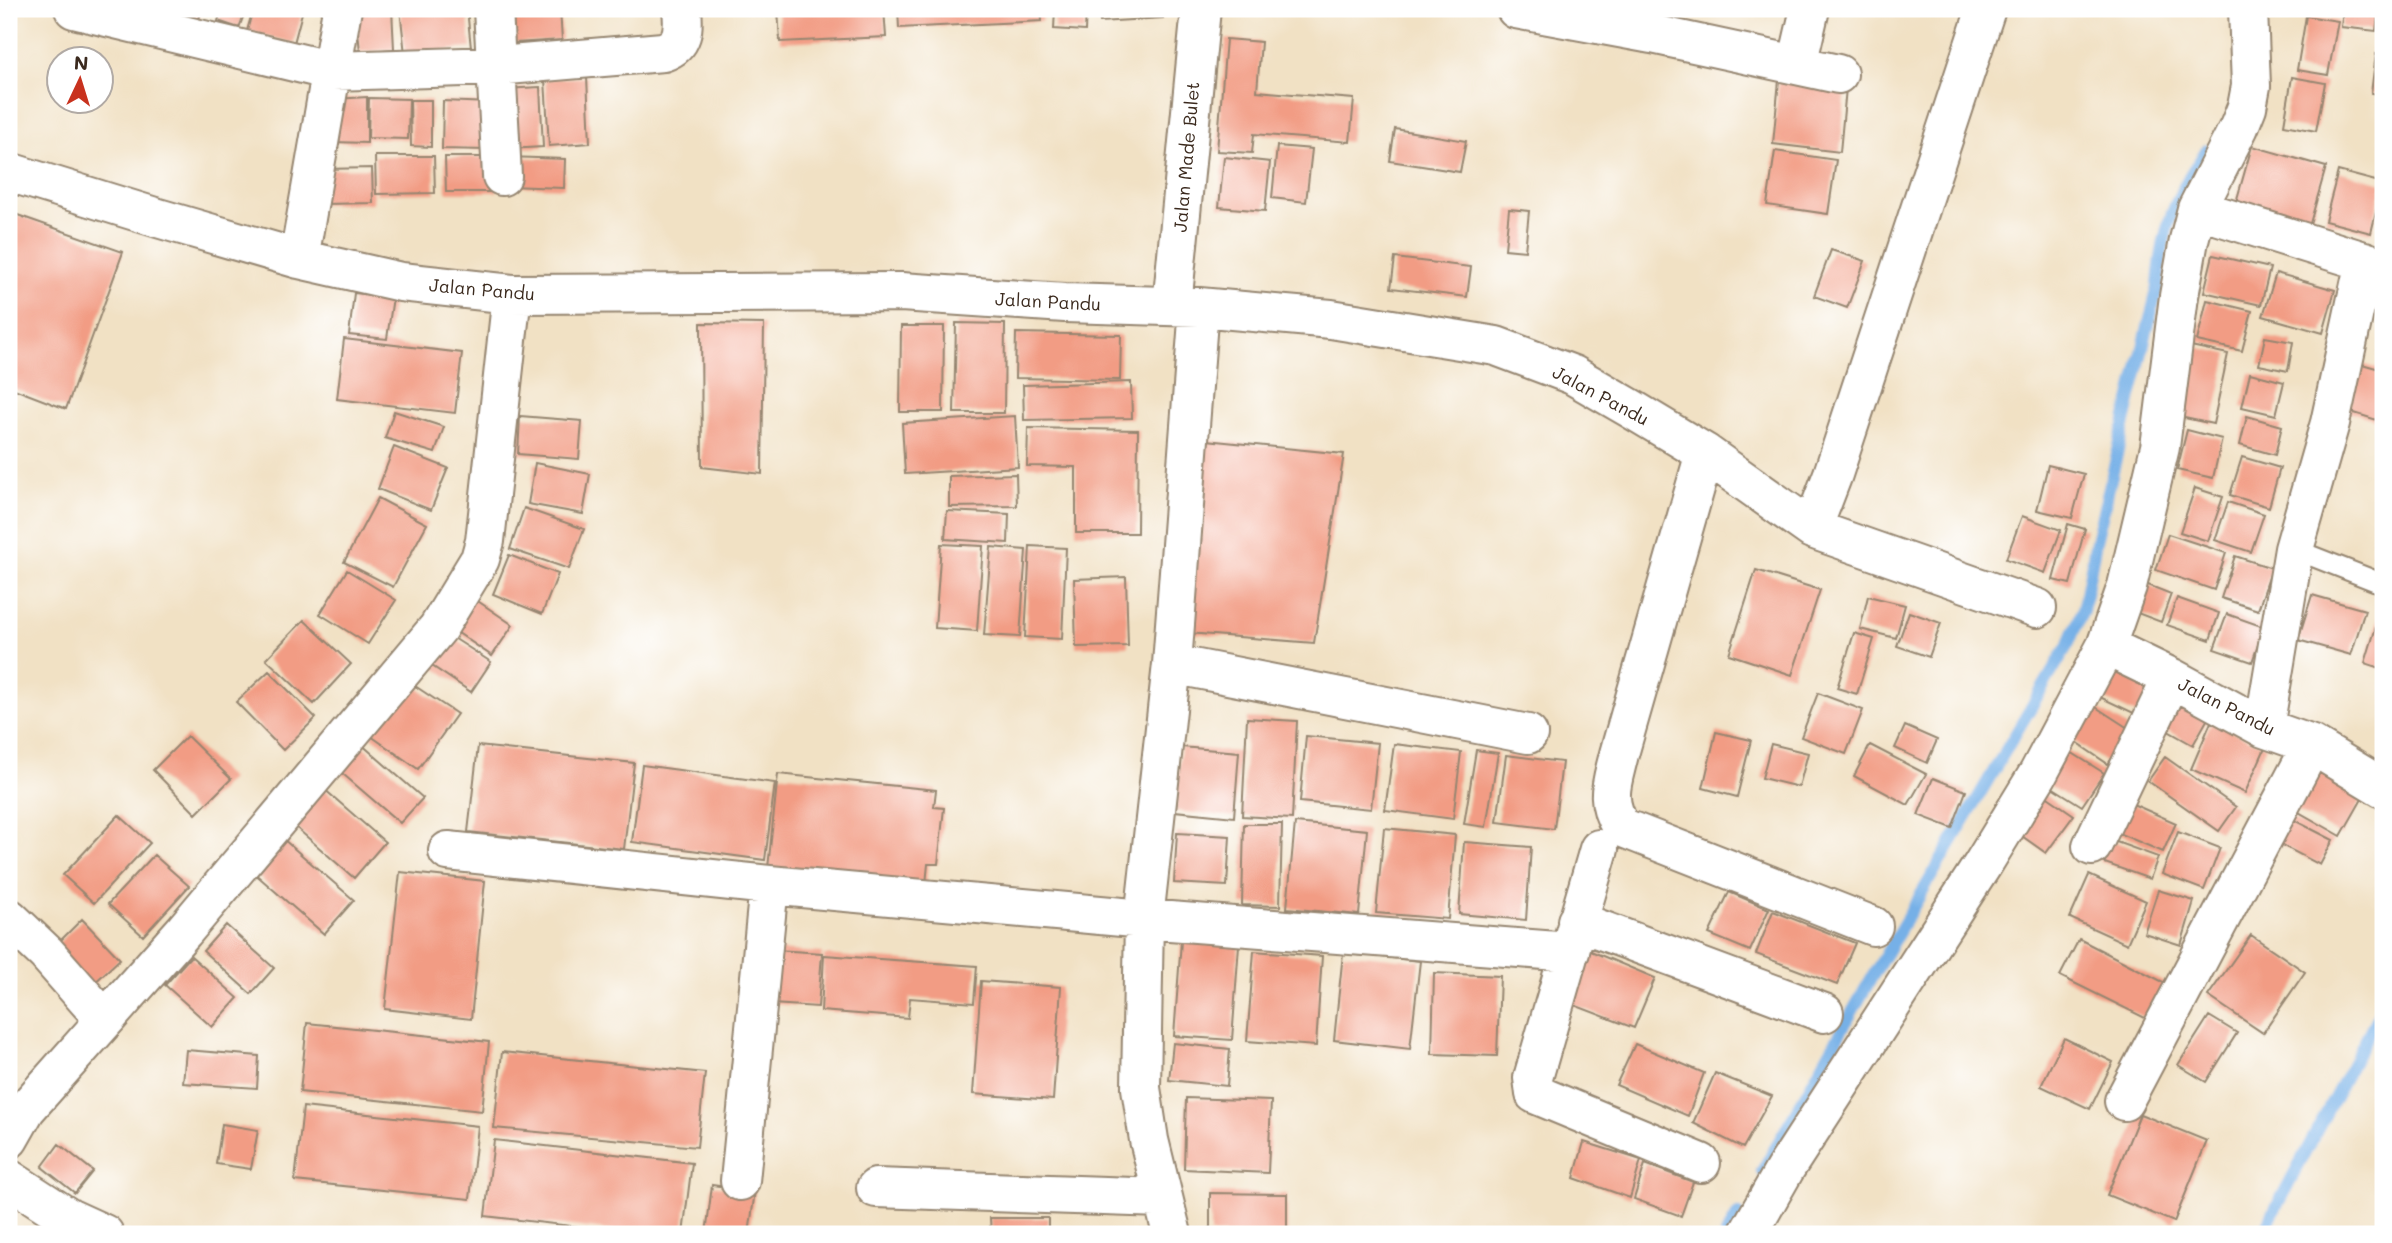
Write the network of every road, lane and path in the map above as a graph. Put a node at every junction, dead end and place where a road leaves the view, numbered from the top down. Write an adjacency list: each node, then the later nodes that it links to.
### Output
1 (74, 9): 13 (street)
2 (342, 9): 13 (street)
3 (493, 9): 12 (street)
4 (682, 9): 12 (street)
5 (1200, 9): 21 (street, Jalan Made Bulet)
6 (1516, 9): 10 (street)
7 (1810, 9): 11 (street)
8 (1986, 9): 23 (street)
9 (2248, 9): 17 (street)
10 (1655, 22): 11 (street)
11 (1797, 65): 14 (street)
12 (497, 66): 13 (street); 16 (street)
13 (332, 71): 18 (street)
14 (1838, 74)
15 (9, 172): 18 (street, Jalan Pandu)
16 (502, 176)
17 (2197, 209): 19 (street); 27 (street)
18 (299, 259): 20 (street, Jalan Pandu)
19 (2374, 264): 24 (street)
20 (512, 294): 21 (street, Jalan Pandu); 43 (street)
21 (1186, 306): 22 (street, Jalan Pandu); 28 (street, Jalan Made Bulet)
22 (1705, 453): 23 (street, Jalan Pandu); 40 (street)
23 (1812, 529): 26 (street, Jalan Pandu)
24 (2294, 549): 25 (lane); 30 (street)
25 (2383, 584)
26 (2037, 608)
27 (2105, 646): 29 (street, Jalan Pandu); 53 (street)
28 (1172, 664): 31 (street); 39 (street, Jalan Made Bulet)
29 (2172, 678): 30 (street, Jalan Pandu); 34 (street)
30 (2264, 728): 32 (street, Jalan Pandu)
31 (1528, 734)
32 (2312, 745): 33 (street, Jalan Pandu); 44 (street)
33 (2383, 788)
34 (2092, 846)
35 (1599, 849): 41 (street)
36 (448, 851): 37 (street)
37 (769, 885): 39 (street); 48 (street)
38 (9, 918): 43 (street)
39 (1144, 919): 41 (street); 50 (street, Jalan Made Bulet)
40 (1873, 926)
41 (1574, 936): 42 (street); 46 (street)
42 (1824, 1013)
43 (104, 1019): 45 (street)
44 (2124, 1101)
45 (9, 1139)
46 (1701, 1163)
47 (9, 1179): 51 (street)
48 (740, 1181)
49 (876, 1188): 50 (street)
50 (1162, 1198): 52 (street, Jalan Made Bulet)
51 (104, 1234)
52 (1172, 1234)
53 (1748, 1234)

